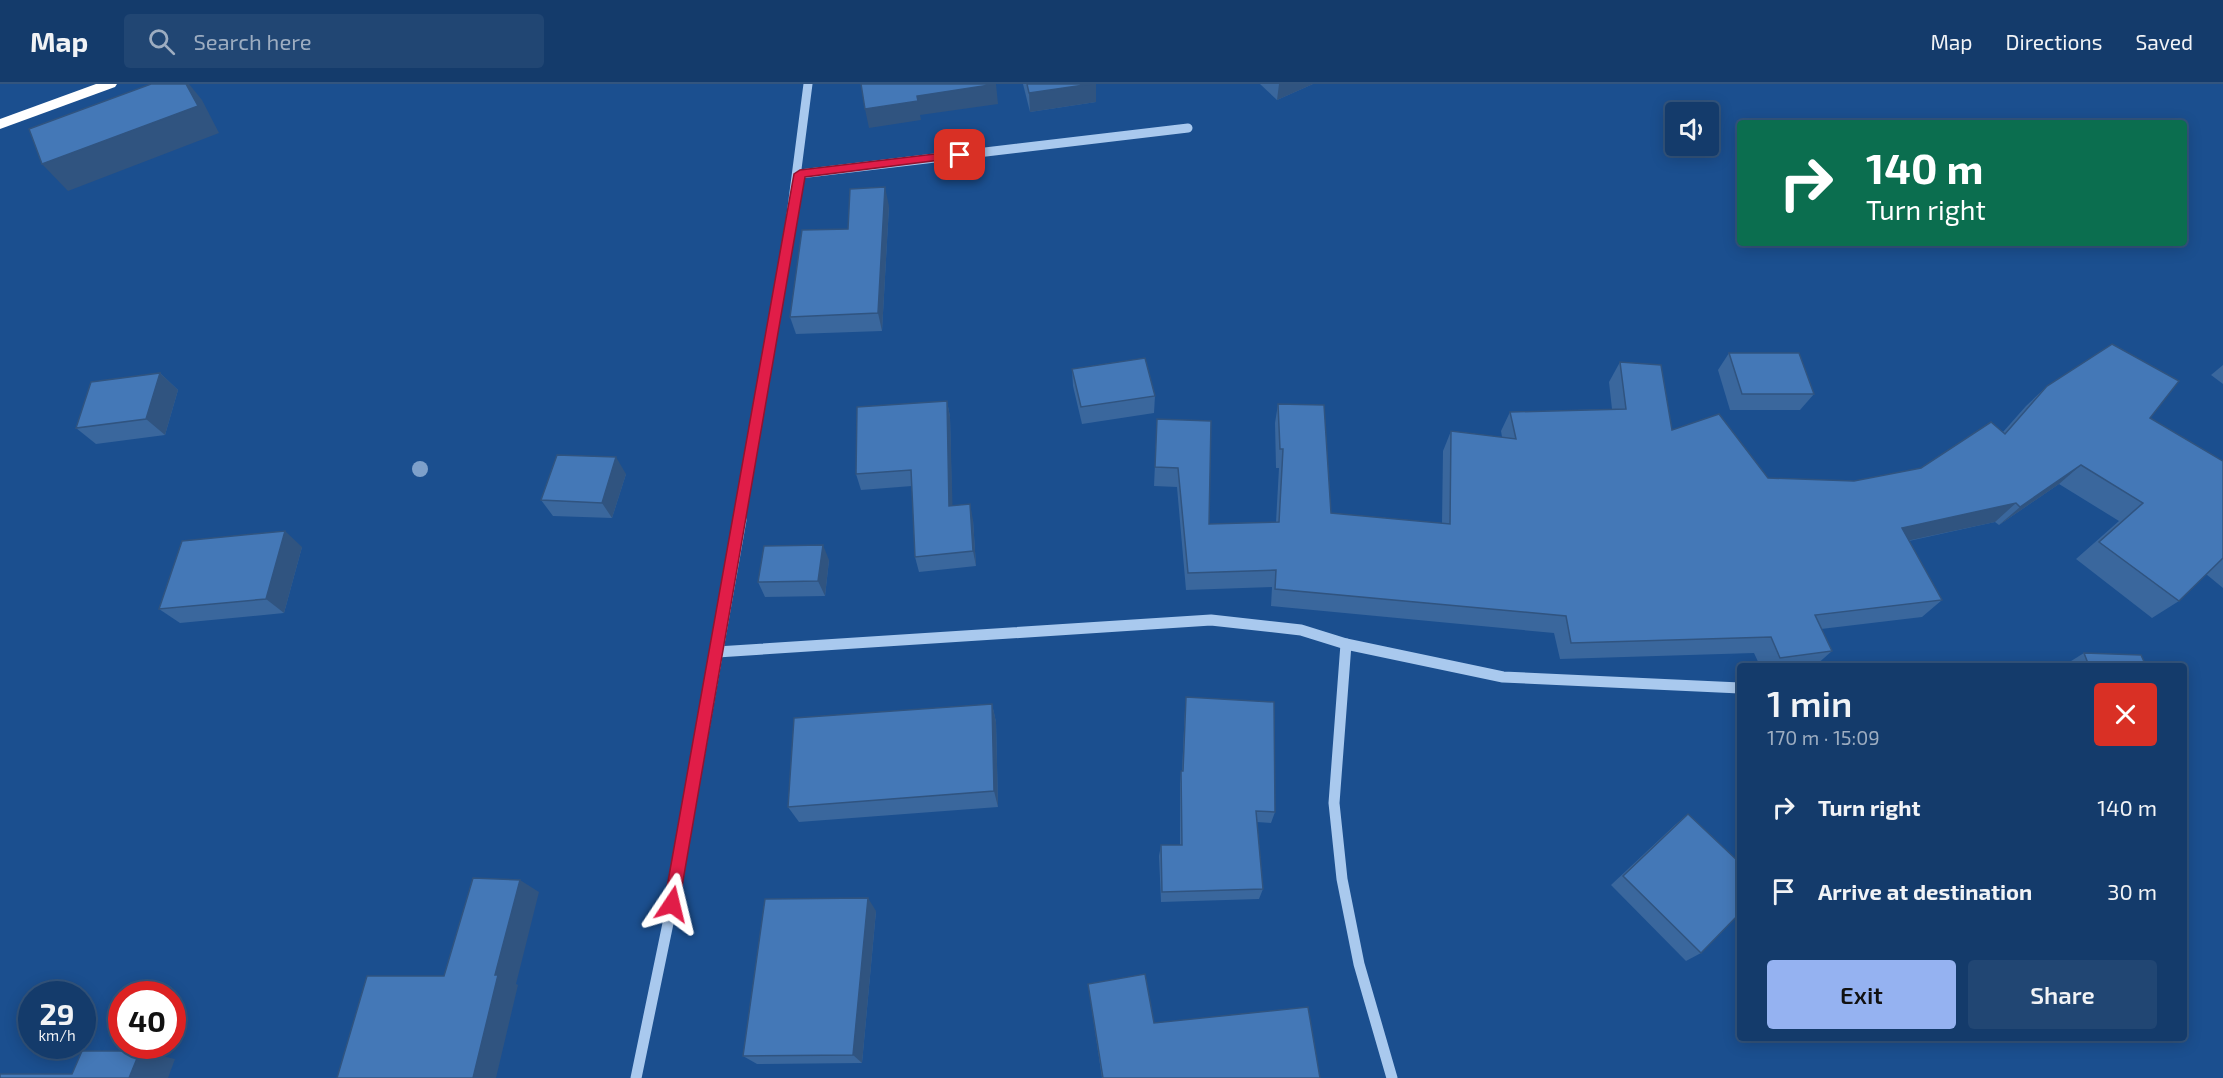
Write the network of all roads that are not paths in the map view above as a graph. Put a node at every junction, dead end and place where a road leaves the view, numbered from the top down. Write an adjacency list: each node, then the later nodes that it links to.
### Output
1 (110, 84): 3 (highway)
2 (808, 84): 5 (street)
3 (0, 124)
4 (1188, 128): 5 (street)
5 (800, 174): 7 (street)
6 (1346, 644): 7 (street); 8 (street); 10 (street)
7 (717, 652): 9 (street)
8 (1737, 688)
9 (636, 1078)
10 (1392, 1078)

